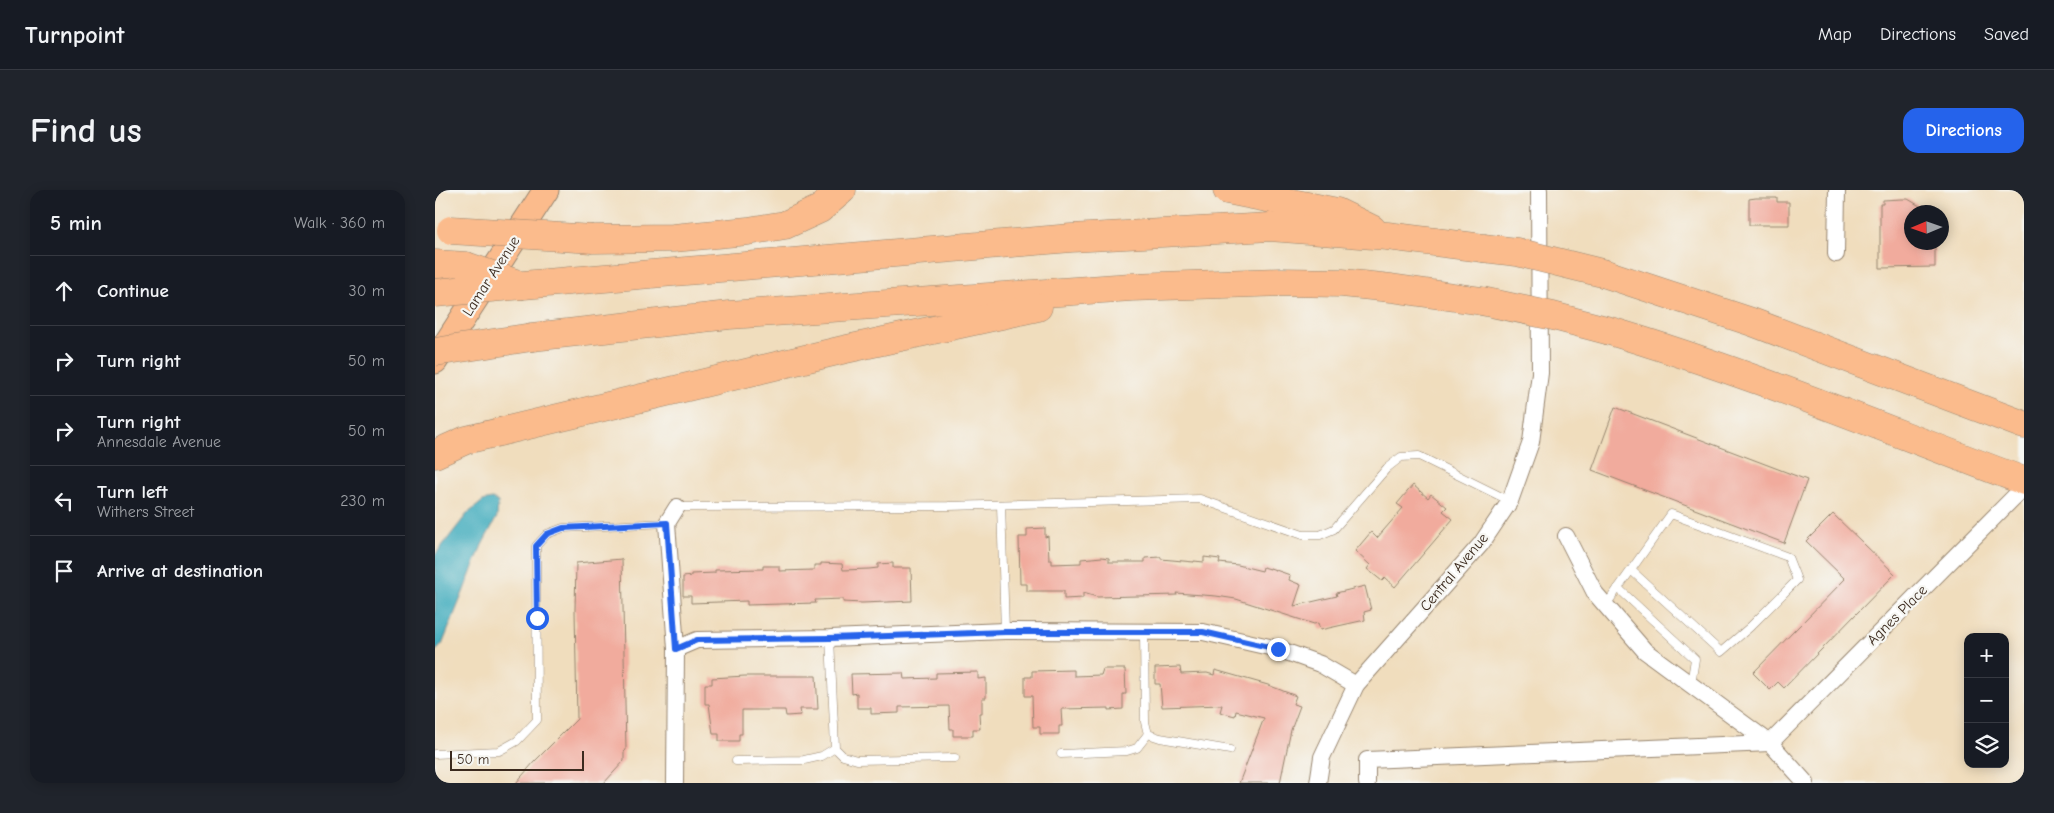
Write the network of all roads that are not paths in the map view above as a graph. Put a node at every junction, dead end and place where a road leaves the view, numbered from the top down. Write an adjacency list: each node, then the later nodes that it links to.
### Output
1 (545, 190): 16 (main road, Lamar Avenue)
2 (842, 190): 6 (highway, bridge)
3 (1227, 190): 7 (highway)
4 (1539, 190): 21 (street, Central Avenue)
5 (1837, 190): 8 (street)
6 (443, 230)
7 (1387, 236): 10 (highway); 17 (highway, bridge)
8 (1836, 254)
9 (435, 264): 10 (highway, bridge)
10 (523, 286): 12 (highway, bridge)
11 (1131, 287): 13 (highway); 18 (highway); 19 (highway, bridge)
12 (435, 293)
13 (532, 337): 14 (highway, bridge); 15 (highway, bridge)
14 (435, 340)
15 (435, 352)
16 (435, 361)
17 (2014, 421)
18 (435, 454)
19 (2024, 481)
20 (2024, 487): 36 (street, Agnes Place)
21 (1510, 501): 22 (lane); 34 (street, Central Avenue)
22 (1001, 505): 23 (lane); 29 (lane)
23 (677, 507): 24 (street)
24 (667, 523): 32 (street); 39 (lane)
25 (1566, 536): 28 (street)
26 (1631, 570): 26 (lane); 27 (lane)
27 (1618, 588): 28 (lane); 33 (lane)
28 (1606, 605): 33 (street)
29 (1005, 632): 30 (street); 31 (street)
30 (1144, 632): 34 (street); 35 (lane)
31 (830, 638): 32 (street); 37 (lane)
32 (676, 649): 43 (street)
33 (1691, 684): 36 (street)
34 (1356, 685): 44 (street, Central Avenue)
35 (1148, 734): 38 (lane); 40 (lane)
36 (1770, 743): 45 (street); 46 (street)
37 (835, 748): 41 (lane); 42 (lane)
38 (1229, 750)
39 (435, 754)
40 (1061, 754)
41 (955, 758)
42 (736, 761)
43 (675, 783)
44 (1318, 783)
45 (1367, 783)
46 (1806, 783)

